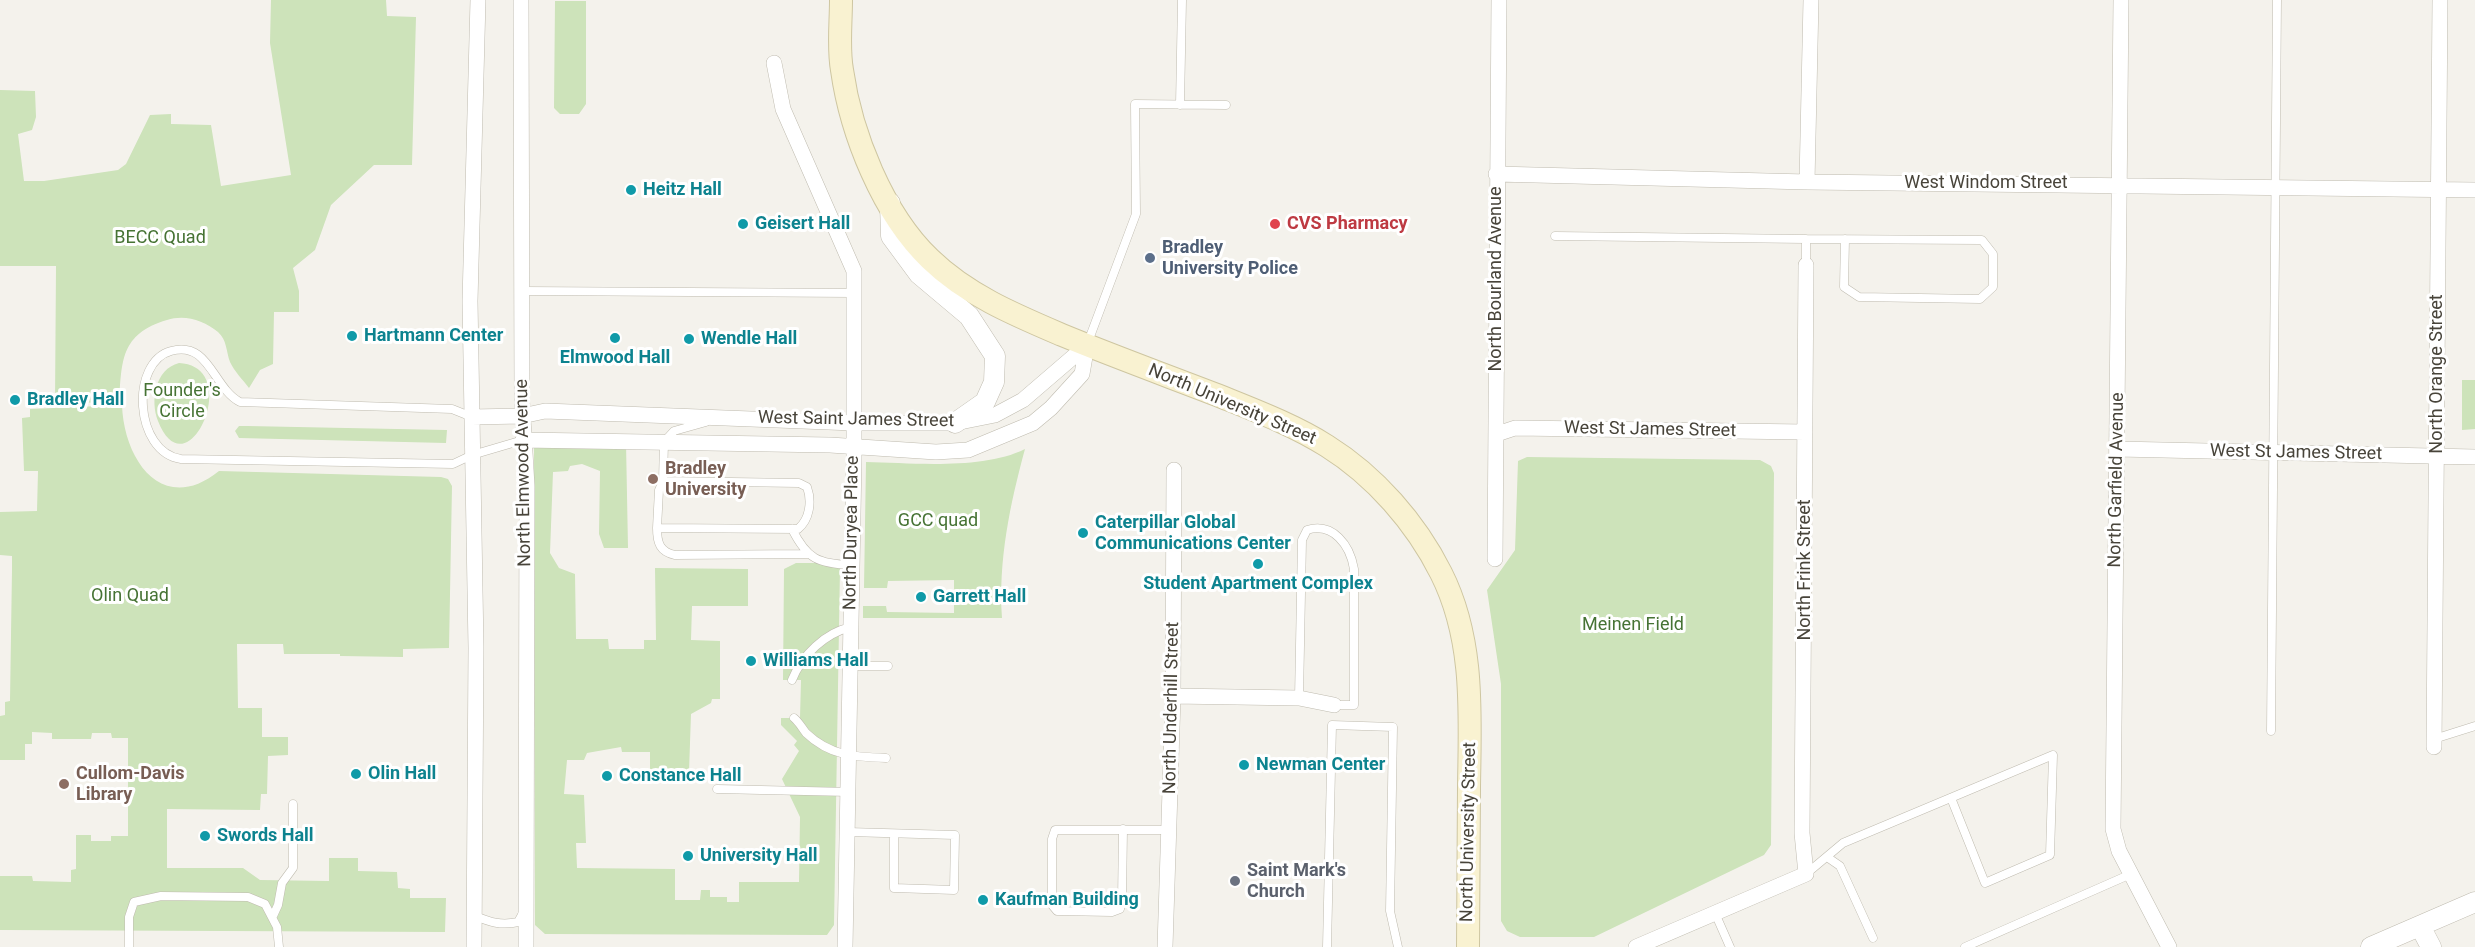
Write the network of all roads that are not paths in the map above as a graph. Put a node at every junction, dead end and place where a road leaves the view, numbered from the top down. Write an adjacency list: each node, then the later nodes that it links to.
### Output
1 (478, 0): 28 (street)
2 (521, 0): 24 (street, North Elmwood Avenue)
3 (841, 0): 19 (main road, North University Street)
4 (1182, 0): 11 (lane)
5 (1498, 0): 13 (street, North Bourland Avenue)
6 (1811, 0): 14 (street)
7 (2121, 0): 15 (street, North Garfield Avenue)
8 (2277, 0): 16 (lane)
9 (2440, 0): 17 (street, North Orange Street)
10 (774, 63): 25 (street, North Duryea Place)
11 (1180, 105): 12 (lane); 26 (lane)
12 (1226, 105)
13 (1496, 174): 14 (street, West Windom Street); 33 (street, North Bourland Avenue)
14 (1807, 182): 15 (street, West Windom Street)
15 (2119, 185): 16 (street, West Windom Street); 37 (street, North Garfield Avenue)
16 (2277, 187): 17 (street, West Windom Street); 38 (lane)
17 (2437, 189): 18 (street, West Windom Street); 40 (street, North Orange Street)
18 (2475, 190)
19 (890, 203): 26 (main road, North University Street); 31 (street)
20 (1555, 236): 21 (lane)
21 (1806, 239): 22 (lane); 23 (lane)
22 (1845, 239): 22 (lane)
23 (1806, 265): 32 (street, North Frink Street)
24 (523, 291): 25 (lane); 27 (street, North Elmwood Avenue)
25 (855, 293): 30 (street, North Duryea Place)
26 (1087, 345): 31 (street, West Saint James Street); 36 (street, West Saint James Street); 88 (main road, North University Street)
27 (522, 416): 28 (street, West Saint James Street); 29 (street, West Saint James Street); 34 (street, North Elmwood Avenue)
28 (472, 417): 39 (street); 39 (lane, West Saint James Street)
29 (735, 417): 30 (street, West Saint James Street); 35 (lane)
30 (854, 423): 31 (street, West Saint James Street); 36 (street, North Duryea Place)
31 (955, 423)
32 (1805, 432): 33 (street, West St James Street); 71 (street, North Frink Street)
33 (1497, 434): 47 (street, North Bourland Avenue)
34 (523, 440): 35 (street, West Saint James Street); 39 (lane, West Saint James Street); 74 (street, North Elmwood Avenue)
35 (664, 442): 36 (street, West Saint James Street); 43 (lane)
36 (854, 447): 48 (street, North Duryea Place)
37 (2118, 448): 38 (street, West St James Street); 72 (street, North Garfield Avenue)
38 (2273, 453): 40 (street, West St James Street); 58 (lane)
39 (472, 455): 77 (street)
40 (2436, 457): 41 (street, West St James Street); 59 (street, North Orange Street)
41 (2475, 457)
42 (1174, 470): 53 (street, North Underhill Street)
43 (663, 481): 44 (lane); 45 (lane)
44 (657, 528): 45 (lane); 46 (lane)
45 (792, 529): 46 (lane)
46 (807, 554): 48 (lane)
47 (1496, 559)
48 (852, 565): 49 (street, North Duryea Place)
49 (851, 627): 50 (street, North Duryea Place); 52 (lane)
50 (850, 666): 51 (lane); 60 (street, North Duryea Place)
51 (888, 666)
52 (792, 680)
53 (1173, 696): 54 (street); 67 (street, North Underhill Street)
54 (1299, 698): 55 (street); 55 (lane)
55 (1334, 705)
56 (794, 718): 60 (lane)
57 (2475, 726): 59 (lane)
58 (2271, 731)
59 (2434, 743)
60 (850, 757): 61 (lane); 63 (street, North Duryea Place)
61 (886, 758)
62 (717, 789): 63 (lane)
63 (849, 792): 68 (street, North Duryea Place)
64 (1951, 798): 64 (lane); 70 (lane)
65 (293, 804): 76 (lane)
66 (1123, 829): 66 (lane); 67 (lane)
67 (1169, 830): 85 (street, North Underhill Street)
68 (848, 832): 69 (lane); 84 (street, North Duryea Place)
69 (894, 834): 69 (lane)
70 (1827, 857): 71 (lane); 79 (lane)
71 (1806, 874): 75 (street)
72 (2131, 874): 91 (lane); 92 (street, North Garfield Avenue)
73 (2475, 902): 78 (street)
74 (526, 906): 77 (lane); 83 (street, North Elmwood Avenue)
75 (1715, 913): 89 (street); 90 (lane)
76 (273, 916): 80 (lane); 81 (lane)
77 (475, 916): 82 (street)
78 (2420, 926): 93 (street); 94 (street)
79 (1873, 938)
80 (129, 947)
81 (279, 947)
82 (474, 947)
83 (526, 947)
84 (845, 947)
85 (1165, 947)
86 (1327, 947): 87 (lane)
87 (1398, 947)
88 (1468, 947)
89 (1636, 947)
90 (1730, 947)
91 (1965, 947)
92 (2169, 947)
93 (2371, 947)
94 (2431, 947)

